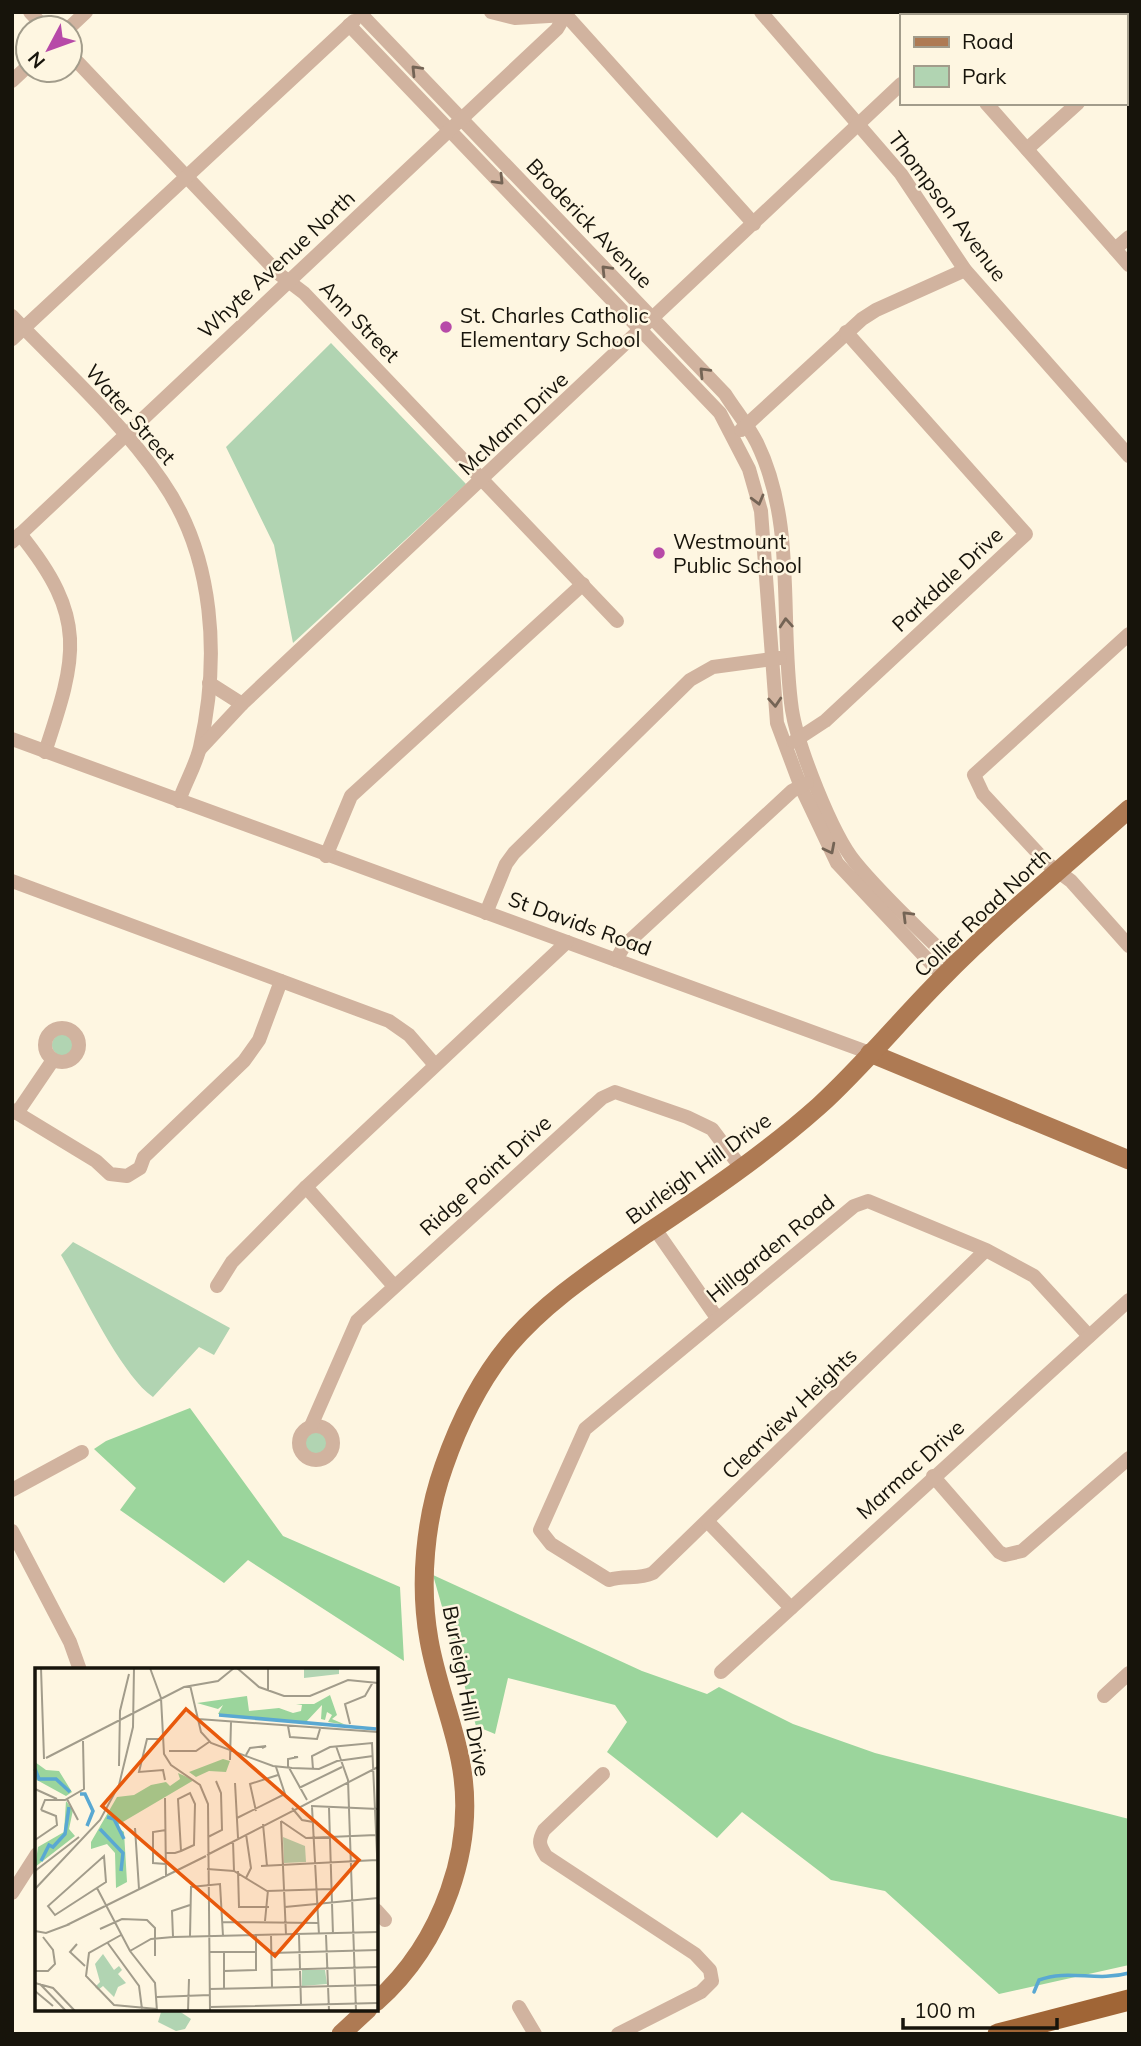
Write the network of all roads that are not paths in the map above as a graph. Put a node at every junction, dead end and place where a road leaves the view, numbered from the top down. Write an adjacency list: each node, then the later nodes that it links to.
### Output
1 (491, 12): 4 (street)
2 (761, 12): 11 (street, Thompson Avenue)
3 (362, 13): 5 (street); 10 (street, Broderick Avenue, one-way to 3)
4 (566, 14): 10 (street, Whyte Avenue North); 15 (street)
5 (349, 25): 12 (street, Broderick Avenue); 14 (street)
6 (84, 69): 14 (street, Ann Street)
7 (900, 85): 11 (street, McMann Drive)
8 (988, 105): 13 (street)
9 (1076, 105): 13 (street)
10 (463, 119): 12 (street, Whyte Avenue North); 22 (street, Broderick Avenue, one-way to 10)
11 (859, 124): 15 (street, McMann Drive); 19 (street, Thompson Avenue)
12 (451, 130): 20 (street, Whyte Avenue North); 22 (street, Broderick Avenue, one-way to 22)
13 (1027, 149): 17 (street)
14 (187, 177): 20 (street, Ann Street); 23 (street)
15 (754, 224): 22 (street, McMann Drive)
16 (1129, 237): 17 (street)
17 (1115, 250): 18 (street)
18 (1129, 265)
19 (965, 270): 24 (street); 29 (street, Thompson Avenue)
20 (288, 281): 27 (street, Whyte Avenue North); 30 (street, Ann Street)
21 (12, 316): 23 (street, Water Street)
22 (648, 325): 26 (street, Broderick Avenue, one-way to 22); 28 (street, Broderick Avenue); 30 (street, McMann Drive)
23 (24, 328): 25 (street); 27 (street, Water Street)
24 (846, 332): 26 (street); 40 (street, Parkdale Drive)
25 (12, 339)
26 (747, 426): 28 (street); 35 (street, Broderick Avenue, one-way to 26)
27 (126, 435): 31 (street, Whyte Avenue North); 37 (street, Water Street)
28 (734, 436): 36 (street, Broderick Avenue, one-way to 36)
29 (1129, 456)
30 (482, 480): 32 (street, Ann Street); 38 (street, McMann Drive)
31 (16, 538): 43 (street)
32 (583, 584): 33 (street, Ann Street); 48 (street)
33 (617, 621)
34 (1129, 634): 49 (street)
35 (789, 657): 36 (street); 40 (street, Broderick Avenue)
36 (773, 658): 41 (street, Broderick Avenue, one-way to 41); 51 (street)
37 (209, 683): 38 (street); 42 (street, Water Street)
38 (242, 704): 42 (street, McMann Drive)
39 (12, 739): 43 (street, St Davids Road)
40 (800, 739): 41 (street, Parkdale Drive); 44 (street, Broderick Avenue)
41 (785, 745): 45 (street, Broderick Avenue)
42 (200, 749): 46 (street, Water Street)
43 (45, 752): 46 (street, St Davids Road)
44 (815, 779): 45 (street); 55 (street, Broderick Avenue, one-way to 44)
45 (801, 787): 54 (street); 55 (street, Broderick Avenue, one-way to 55)
46 (179, 801): 48 (street, St Davids Road)
47 (1129, 808): 49 (main road, Collier Road North)
48 (326, 856): 51 (street, St Davids Road)
49 (1058, 872): 53 (street); 55 (main road, Collier Road North)
50 (12, 881): 56 (street)
51 (486, 913): 52 (street, St Davids Road)
52 (567, 942): 54 (street, St Davids Road); 59 (street)
53 (1129, 946)
54 (616, 960): 57 (street, St Davids Road)
55 (949, 971): 57 (main road, Collier Road North)
56 (281, 981): 59 (street); 60 (street)
57 (870, 1053): 61 (main road, St Davids Road); 62 (main road, Burleigh Hill Drive)
58 (53, 1060): 60 (street)
59 (435, 1065): 63 (street)
60 (15, 1111)
61 (1129, 1160)
62 (742, 1169): 64 (main road, Burleigh Hill Drive); 67 (street, Ridge Point Drive)
63 (306, 1187): 66 (street); 67 (street)
64 (655, 1228): 69 (street); 87 (main road, Burleigh Hill Drive)
65 (986, 1250): 69 (street, Hillgarden Road); 70 (street, Hillgarden Road); 76 (street, Clearview Heights)
66 (217, 1286)
67 (394, 1286): 71 (street, Ridge Point Drive)
68 (1129, 1300): 70 (street, Marmac Drive)
69 (717, 1318): 78 (street, Hillgarden Road)
70 (1089, 1336): 74 (street, Marmac Drive)
71 (312, 1426)
72 (82, 1452): 75 (street)
73 (1129, 1458): 74 (street)
74 (933, 1476): 79 (street, Marmac Drive)
75 (12, 1490)
76 (708, 1522): 78 (street, Clearview Heights); 79 (street)
77 (12, 1531): 80 (street)
78 (609, 1580)
79 (791, 1608): 81 (street, Marmac Drive)
80 (79, 1668)
81 (721, 1672)
82 (1129, 1673): 83 (street)
83 (1104, 1696)
84 (603, 1774): 93 (street)
85 (35, 1857): 86 (street)
86 (12, 1893)
87 (378, 2000)
88 (1129, 2000): 94 (highway)
89 (519, 2007): 92 (street)
90 (366, 2011): 91 (main road)
91 (341, 2034)
92 (534, 2034)
93 (618, 2034)
94 (998, 2034)

